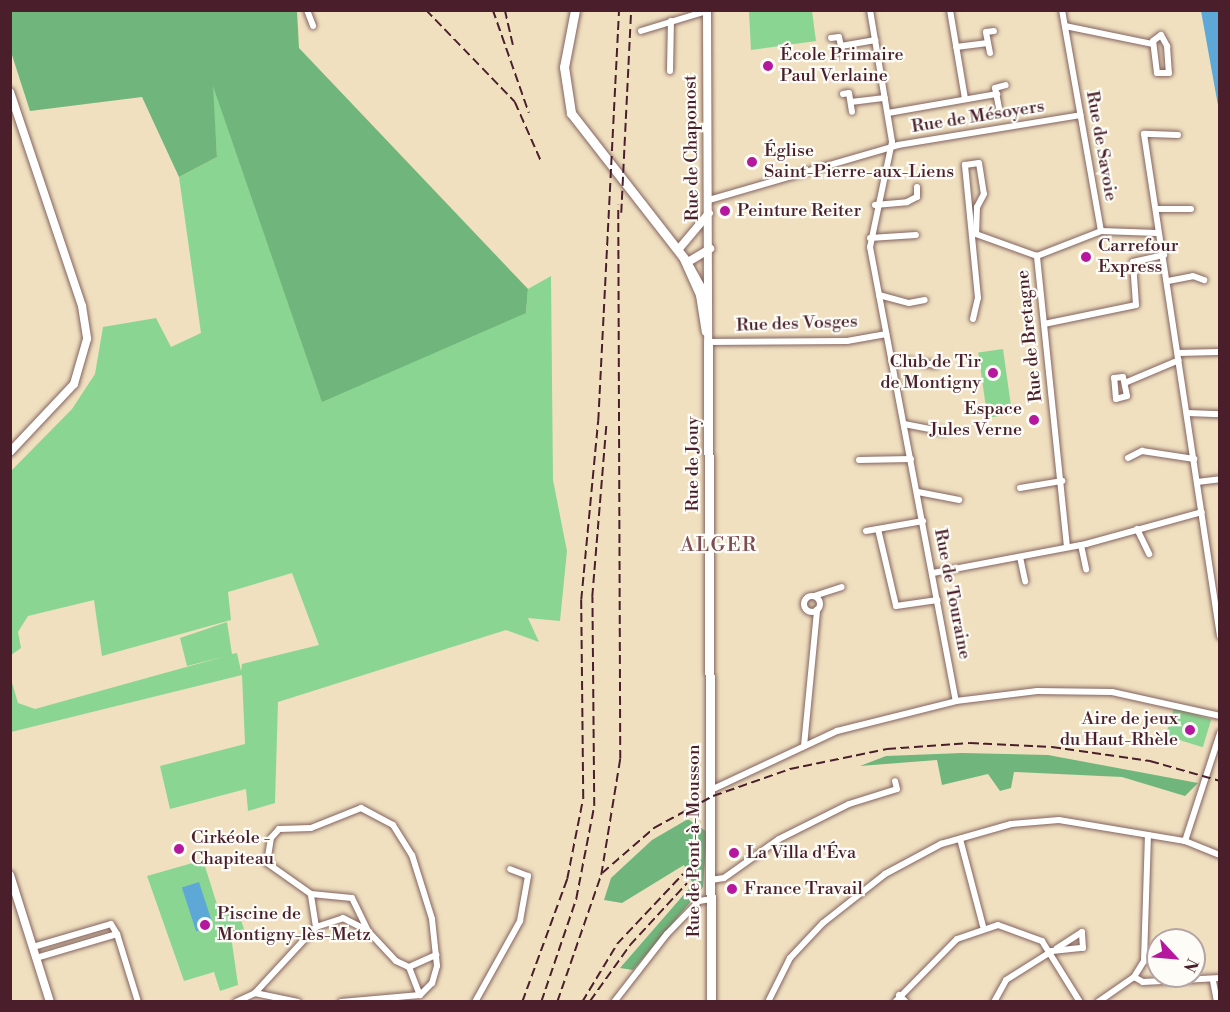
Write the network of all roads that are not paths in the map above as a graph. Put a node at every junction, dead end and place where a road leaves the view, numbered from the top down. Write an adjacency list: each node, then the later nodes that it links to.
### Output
1 (307, 10): 8 (street)
2 (870, 10): 13 (street, Rue de Touraine)
3 (950, 10): 17 (street)
4 (1062, 10): 9 (street, Rue de Savoie)
5 (707, 11): 7 (street); 39 (main road, Rue de Chaponost)
6 (574, 12): 42 (main road, Rue de Jouy)
7 (670, 21): 10 (street); 22 (street)
8 (313, 26)
9 (1065, 26): 15 (street); 33 (street, Rue de Savoie)
10 (641, 31)
11 (994, 31): 14 (street)
12 (831, 38): 16 (street)
13 (875, 40): 16 (street); 27 (street, Rue de Touraine)
14 (988, 43): 17 (street); 20 (street)
15 (1153, 44): 18 (street); 19 (street)
16 (841, 46): 21 (street)
17 (956, 47): 28 (street)
18 (1154, 52): 19 (street); 19 (street)
19 (1167, 52)
20 (990, 53)
21 (843, 56)
22 (670, 71)
23 (1006, 85): 26 (street)
24 (10, 92): 73 (main road)
25 (843, 94): 29 (street)
26 (997, 94): 28 (street); 30 (street)
27 (885, 98): 29 (street); 32 (street, Rue de Touraine)
28 (966, 99): 32 (street)
29 (851, 102): 31 (street)
30 (999, 108)
31 (852, 112)
32 (888, 113): 35 (street, Rue de Touraine)
33 (1081, 115): 35 (street, Rue de Mésoyers); 43 (street, Rue de Savoie)
34 (1178, 135): 40 (street)
35 (890, 147): 37 (street, Rue de Touraine); 39 (street, Rue de Mésoyers)
36 (917, 187): 37 (street)
37 (875, 205): 49 (street, Rue de Touraine)
38 (973, 208): 38 (street); 45 (street)
39 (709, 209): 44 (main road); 50 (main road, Rue de Chaponost)
40 (1157, 209): 41 (street); 46 (street)
41 (1191, 209)
42 (650, 215): 47 (main road); 52 (main road, Rue de Jouy)
43 (1101, 231): 46 (street); 53 (street, Rue de Bretagne)
44 (692, 233): 47 (main road); 50 (main road); 52 (main road)
45 (974, 233): 53 (street); 59 (street)
46 (1157, 234): 51 (street)
47 (680, 235)
48 (916, 235): 49 (street)
49 (870, 238): 57 (street, Rue de Touraine)
50 (710, 249): 52 (main road); 56 (main road, Rue de Chaponost)
51 (1164, 255): 55 (street); 61 (street)
52 (682, 256): 60 (main road, Rue de Jouy); 63 (main road)
53 (1037, 256): 61 (street, Rue de Bretagne)
54 (1204, 280): 55 (street)
55 (1168, 281): 65 (street)
56 (710, 284): 60 (main road, Rue de Jouy)
57 (879, 295): 58 (street); 62 (street, Rue de Touraine)
58 (925, 300)
59 (973, 319)
60 (711, 320): 63 (main road, Rue de Jouy)
61 (1044, 324): 79 (street, Rue de Bretagne)
62 (886, 333): 63 (street, Rue des Vosges); 66 (street, Rue de Touraine)
63 (708, 342): 101 (main road, Rue de Jouy)
64 (1218, 352): 65 (street)
65 (1179, 356): 68 (street); 69 (street)
66 (891, 359): 67 (street); 71 (street, Rue de Touraine)
67 (937, 364)
68 (1127, 382)
69 (1187, 413): 70 (street); 76 (street)
70 (1220, 414)
71 (904, 424): 72 (street); 75 (street, Rue de Touraine)
72 (945, 432)
73 (10, 452)
74 (1128, 458): 76 (street)
75 (911, 459): 77 (street); 82 (street, Rue de Touraine)
76 (1194, 459): 80 (street)
77 (859, 460)
78 (1220, 479): 80 (street)
79 (1062, 481): 81 (street); 90 (street, Rue de Bretagne)
80 (1197, 482): 84 (street)
81 (1020, 488)
82 (918, 492): 83 (street); 85 (street, Rue de Touraine)
83 (959, 500)
84 (1202, 512): 87 (street); 100 (street)
85 (922, 521): 86 (street); 94 (street, Rue de Touraine)
86 (878, 529): 88 (street); 98 (street)
87 (1137, 529): 89 (street); 91 (street)
88 (866, 531)
89 (1081, 545): 90 (street); 93 (street)
90 (1067, 547): 92 (street)
91 (1149, 554)
92 (1020, 557): 94 (street); 95 (street)
93 (1086, 569)
94 (933, 573): 98 (street, Rue de Touraine)
95 (1025, 581)
96 (842, 587): 97 (street)
97 (814, 596): 99 (street); 99 (street)
98 (938, 600): 102 (street, Rue de Touraine)
99 (817, 610): 105 (street)
100 (1220, 636)
101 (710, 680): 107 (main road, Rue de Pont-à-Mousson)
102 (956, 701): 103 (street); 105 (street)
103 (1220, 716)
104 (1220, 733): 110 (street)
105 (804, 746): 107 (street)
106 (895, 781): 114 (street)
107 (711, 790): 114 (main road, Rue de Pont-à-Mousson)
108 (1148, 835): 109 (street); 110 (street); 126 (street)
109 (960, 839): 117 (street); 140 (street)
110 (1185, 841): 111 (street)
111 (1220, 855)
112 (510, 869): 137 (street)
113 (10, 876): 121 (main road)
114 (711, 880): 116 (main road, Rue de Pont-à-Mousson)
115 (311, 894): 118 (street); 119 (street); 123 (street)
116 (711, 899): 138 (street); 139 (main road, Rue de Pont-à-Mousson)
117 (983, 926): 122 (street); 130 (street)
118 (316, 927): 119 (street); 128 (street)
119 (368, 932): 125 (street)
120 (117, 934): 121 (street); 124 (street); 133 (street)
121 (33, 947): 124 (main road)
122 (1054, 949): 143 (street); 144 (street)
123 (436, 955): 125 (street); 129 (street)
124 (36, 958): 132 (main road)
125 (410, 967): 129 (street)
126 (1134, 977): 127 (street); 145 (street)
127 (1216, 980): 146 (street)
128 (255, 993): 134 (street); 135 (street)
129 (420, 995): 131 (street)
130 (899, 995): 141 (street); 142 (street)
131 (392, 1001): 136 (street)
132 (50, 1002)
133 (138, 1002)
134 (236, 1002)
135 (298, 1002)
136 (341, 1002)
137 (474, 1002)
138 (614, 1002)
139 (711, 1002)
140 (768, 1002)
141 (895, 1002)
142 (906, 1002)
143 (994, 1002)
144 (1080, 1002)
145 (1098, 1002)
146 (1217, 1002)

